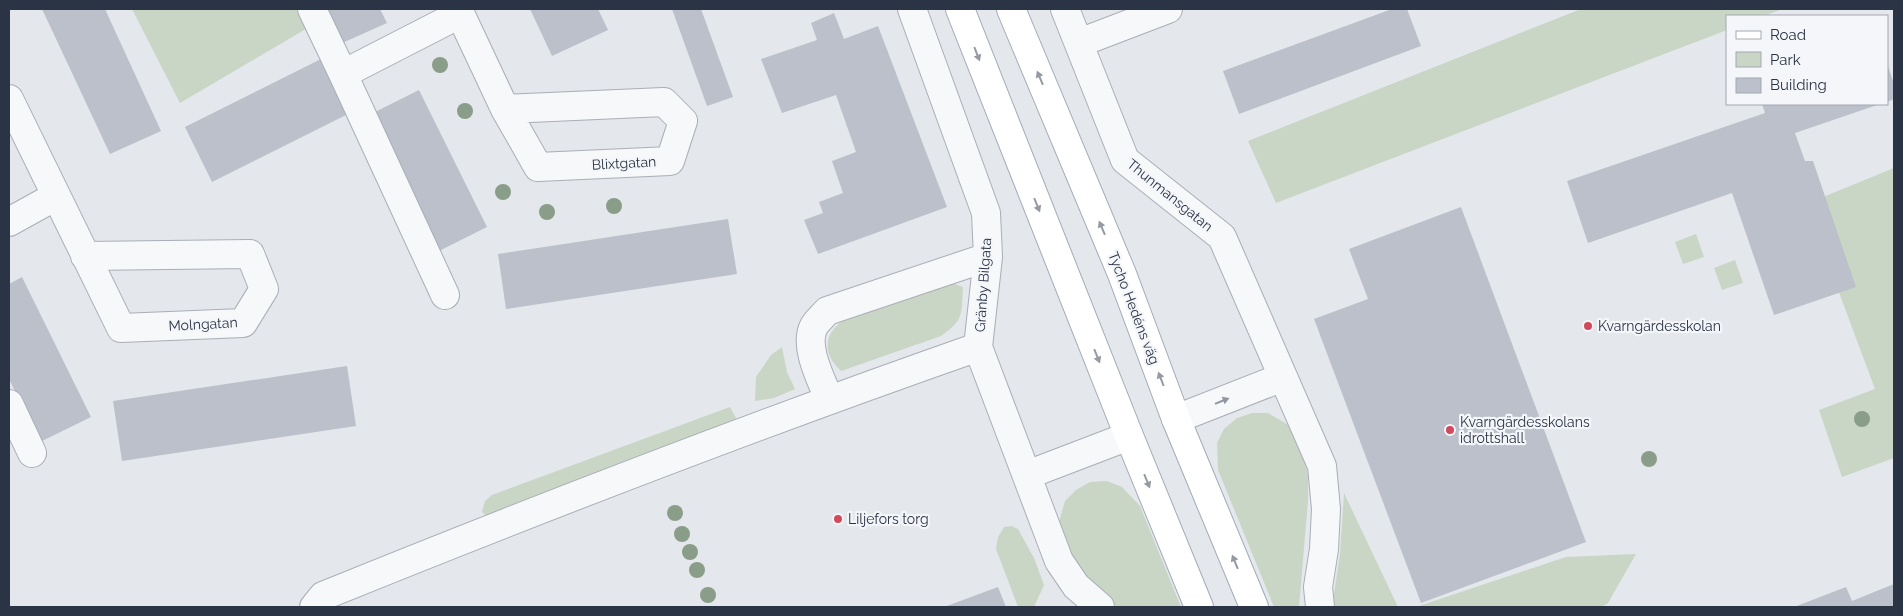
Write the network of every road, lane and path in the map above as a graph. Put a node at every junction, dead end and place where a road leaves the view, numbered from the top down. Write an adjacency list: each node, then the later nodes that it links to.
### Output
1 (312, 9): 9 (street)
2 (912, 9): 15 (street, Gränby Bilgata)
3 (960, 9): 22 (main road, one-way to 22)
4 (1011, 9): 21 (main road, Tycho Hedéns väg, one-way to 4)
5 (1065, 9): 8 (street, Thunmansgatan)
6 (1168, 9): 8 (street)
7 (459, 11): 9 (street); 11 (street, Blixtgatan)
8 (1079, 43): 18 (street, Thunmansgatan)
9 (343, 74): 16 (street)
10 (9, 99): 12 (street, Molngatan)
11 (505, 109): 11 (street, Blixtgatan)
12 (56, 196): 13 (street); 14 (street, Molngatan)
13 (9, 222)
14 (85, 256): 14 (street, Molngatan)
15 (988, 256): 17 (street, Gränby Bilgata); 19 (street)
16 (445, 295)
17 (978, 347): 19 (street); 24 (street, Gränby Bilgata)
18 (1282, 377): 21 (street, one-way to 18); 30 (street, Thunmansgatan)
19 (829, 399): 26 (street)
20 (9, 404): 23 (street)
21 (1176, 419): 29 (main road, Tycho Hedéns väg, one-way to 21)
22 (1129, 436): 24 (street); 28 (main road, one-way to 28)
23 (32, 453)
24 (1027, 475): 25 (street, Gränby Bilgata)
25 (1071, 597): 27 (street, Gränby Bilgata)
26 (314, 607)
27 (1100, 607)
28 (1199, 607)
29 (1254, 607)
30 (1320, 607)

